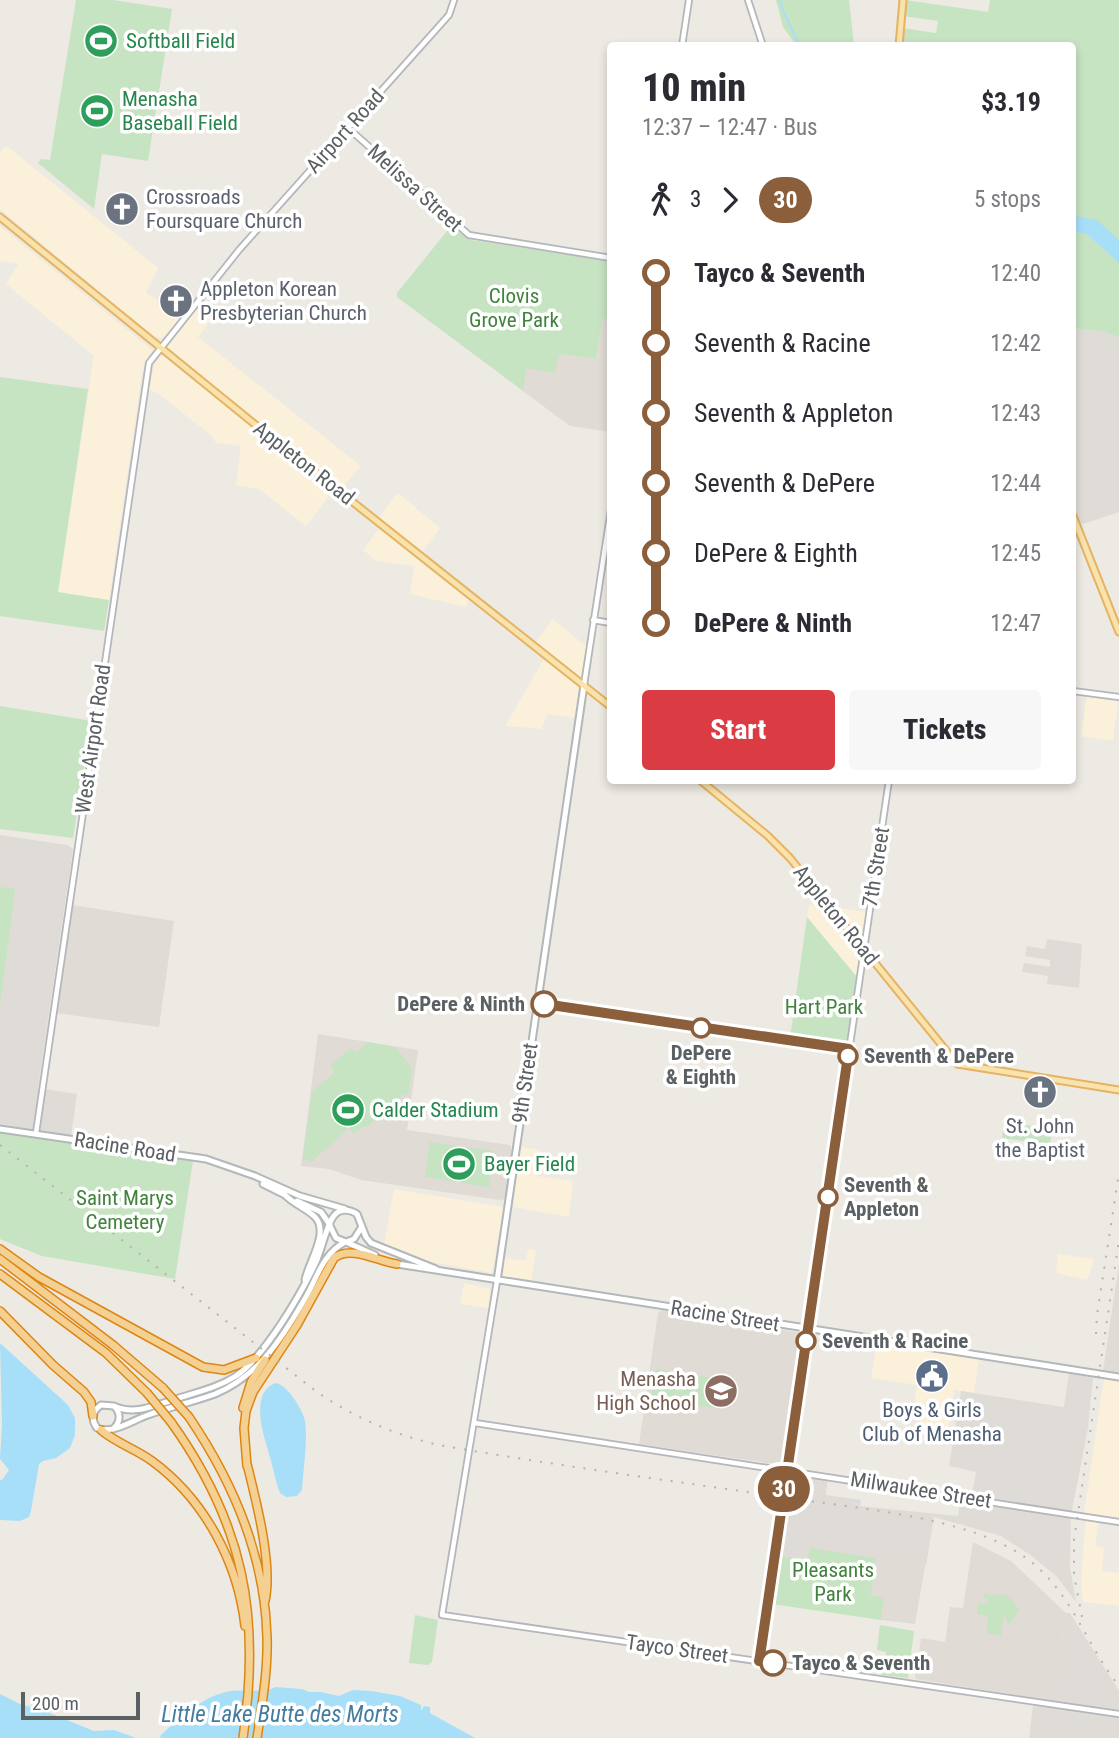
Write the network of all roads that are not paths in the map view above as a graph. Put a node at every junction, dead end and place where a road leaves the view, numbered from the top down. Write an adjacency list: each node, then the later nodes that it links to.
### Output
1 (454, 0): 8 (street, Airport Road)
2 (689, 0): 5 (street)
3 (748, 0): 6 (street)
4 (903, 0): 7 (main road)
5 (683, 42)
6 (763, 42)
7 (899, 42)
8 (348, 128): 10 (street, Melissa Street); 11 (street, Airport Road)
9 (0, 217): 11 (main road, Appleton Road)
10 (607, 257)
11 (160, 348): 17 (main road, Appleton Road); 26 (street, West Airport Road)
12 (1076, 524): 16 (main road)
13 (607, 534): 14 (street, 9th Street)
14 (593, 620): 15 (street); 17 (street, 9th Street)
15 (607, 622)
16 (1119, 632)
17 (584, 685): 20 (main road, Appleton Road); 38 (main road, 9th Street)
18 (1076, 691): 19 (street)
19 (1119, 697)
20 (607, 704)
21 (705, 784): 23 (main road, Appleton Road)
22 (888, 784): 23 (street, 7th Street)
23 (864, 949): 24 (main road, Appleton Road); 41 (street, 7th Street)
24 (1119, 1090)
25 (0, 1129): 26 (main road, Racine Road)
26 (36, 1133): 27 (main road, Racine Road)
27 (269, 1185): 28 (main road, Racine Road); 29 (main road, Racine Road)
28 (284, 1194): 30 (main road, Racine Road); 39 (main road)
29 (348, 1210): 30 (main road); 31 (main road)
30 (330, 1226): 32 (main road); 39 (main road)
31 (361, 1228): 32 (main road); 36 (main road)
32 (345, 1242): 35 (main road); 43 (main road)
33 (0, 1249): 42 (highway)
34 (0, 1259): 53 (highway, bridge)
35 (397, 1264): 36 (main road); 50 (highway)
36 (439, 1270): 38 (main road)
37 (0, 1274): 54 (highway, bridge)
38 (497, 1281): 41 (main road, Racine Street); 47 (street, 9th Street)
39 (305, 1283): 42 (main road)
40 (0, 1311): 46 (highway)
41 (808, 1328): 44 (main road, Racine Street); 51 (street, 7th Street)
42 (256, 1358): 45 (main road)
43 (265, 1360): 48 (main road); 50 (highway)
44 (1119, 1377)
45 (114, 1406): 46 (main road); 48 (main road)
46 (93, 1416): 49 (main road)
47 (475, 1423): 51 (street, Milwaukee Street); 55 (street, 9th Street)
48 (113, 1429): 49 (main road)
49 (101, 1430): 54 (highway)
50 (247, 1466): 53 (highway)
51 (787, 1470): 52 (street, Milwaukee Street); 56 (street, 7th Street)
52 (1119, 1522)
53 (262, 1573): 59 (highway)
54 (245, 1602): 58 (highway)
55 (442, 1615): 56 (street, Tayco Street)
56 (759, 1661): 57 (street, Tayco Street)
57 (1119, 1714)
58 (243, 1738)
59 (257, 1738)

